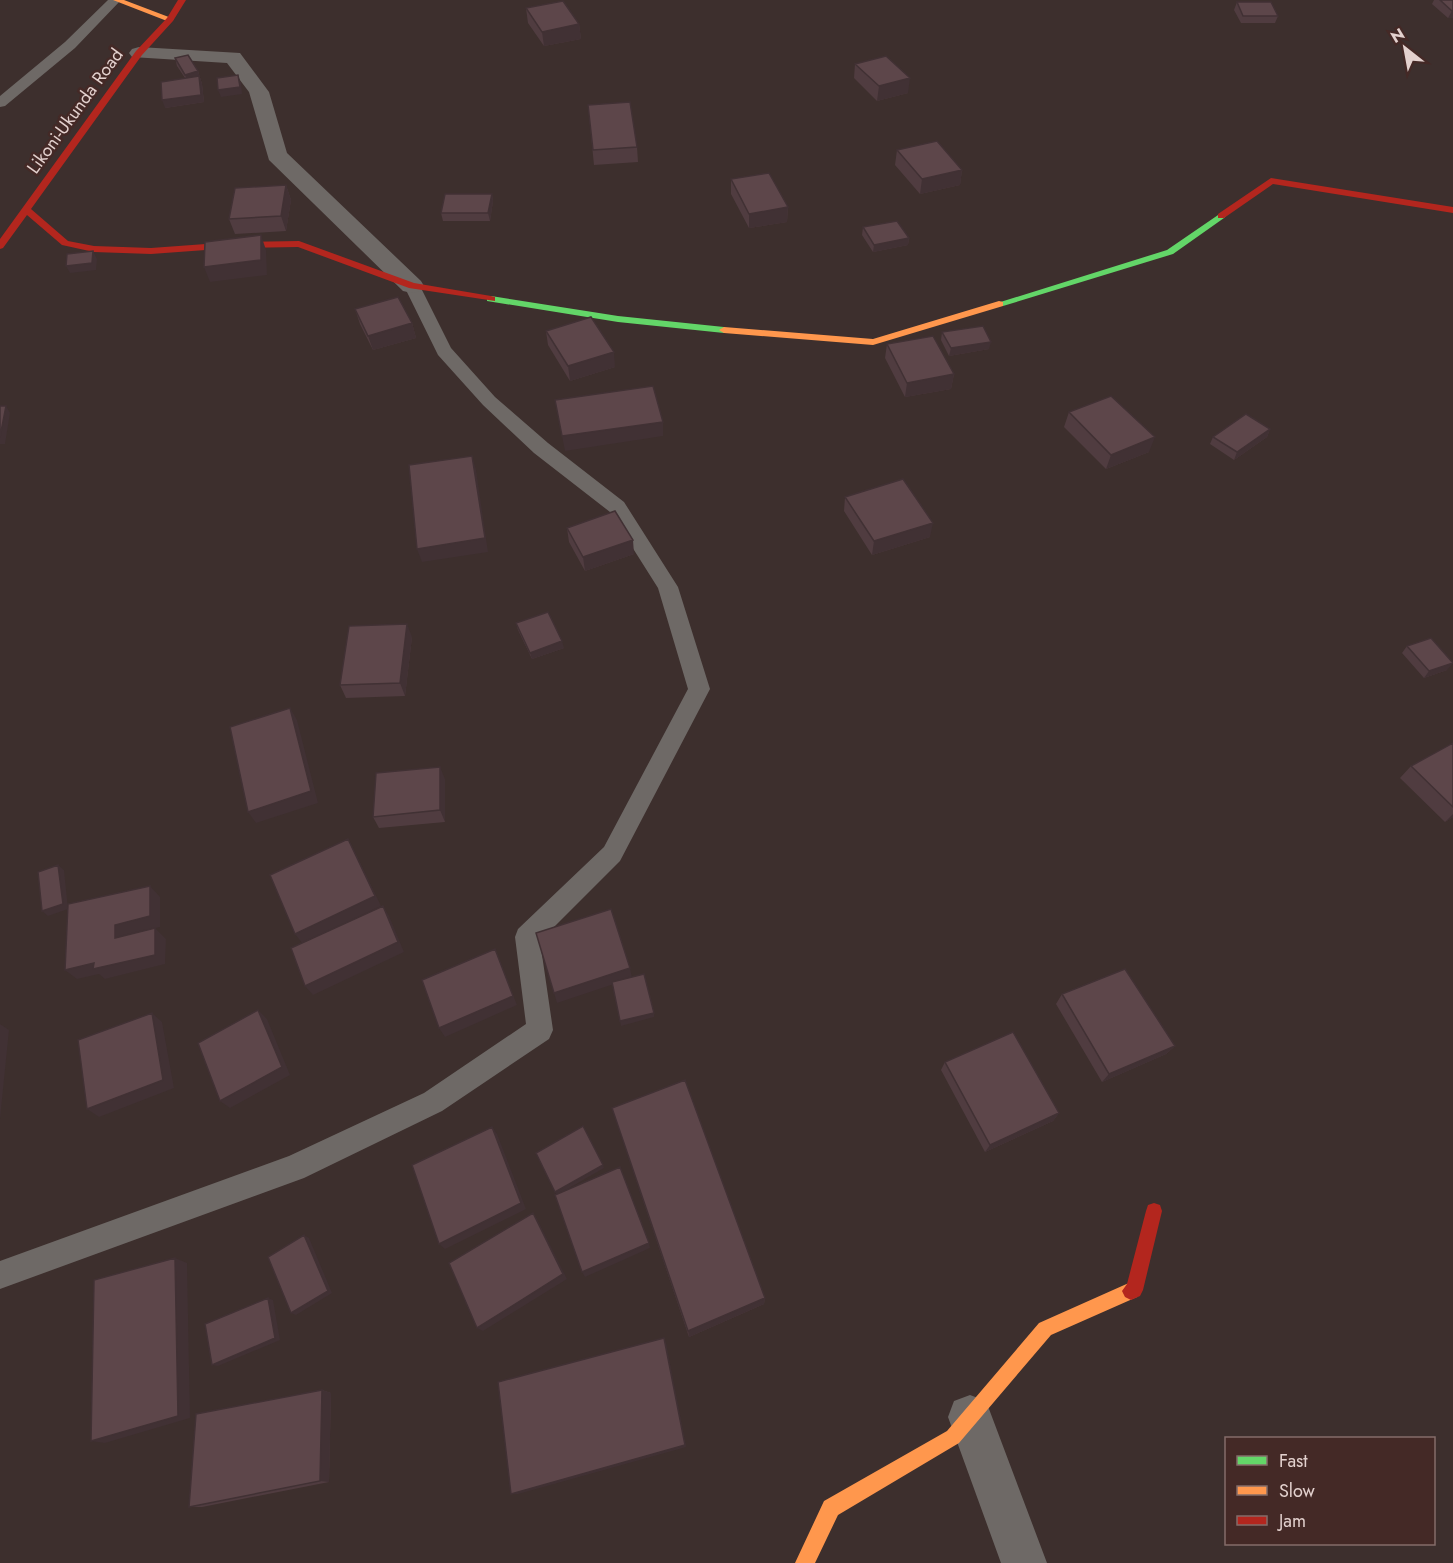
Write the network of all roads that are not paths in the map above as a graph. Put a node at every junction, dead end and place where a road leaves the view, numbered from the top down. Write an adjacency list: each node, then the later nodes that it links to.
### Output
1 (116, 0): 3 (main road); 5 (lane)
2 (182, 0): 3 (main road, Likoni-Ukunda Road)
3 (170, 19): 4 (main road, Likoni-Ukunda Road)
4 (140, 53): 6 (main road, Likoni-Ukunda Road); 9 (street)
5 (0, 104)
6 (26, 210): 8 (main road, Likoni-Ukunda Road); 9 (main road)
7 (1453, 210): 9 (main road)
8 (0, 246)
9 (412, 286): 11 (lane)
10 (1154, 1211): 12 (main road)
11 (0, 1275)
12 (970, 1417): 13 (main road); 14 (street)
13 (805, 1563)
14 (1024, 1563)

